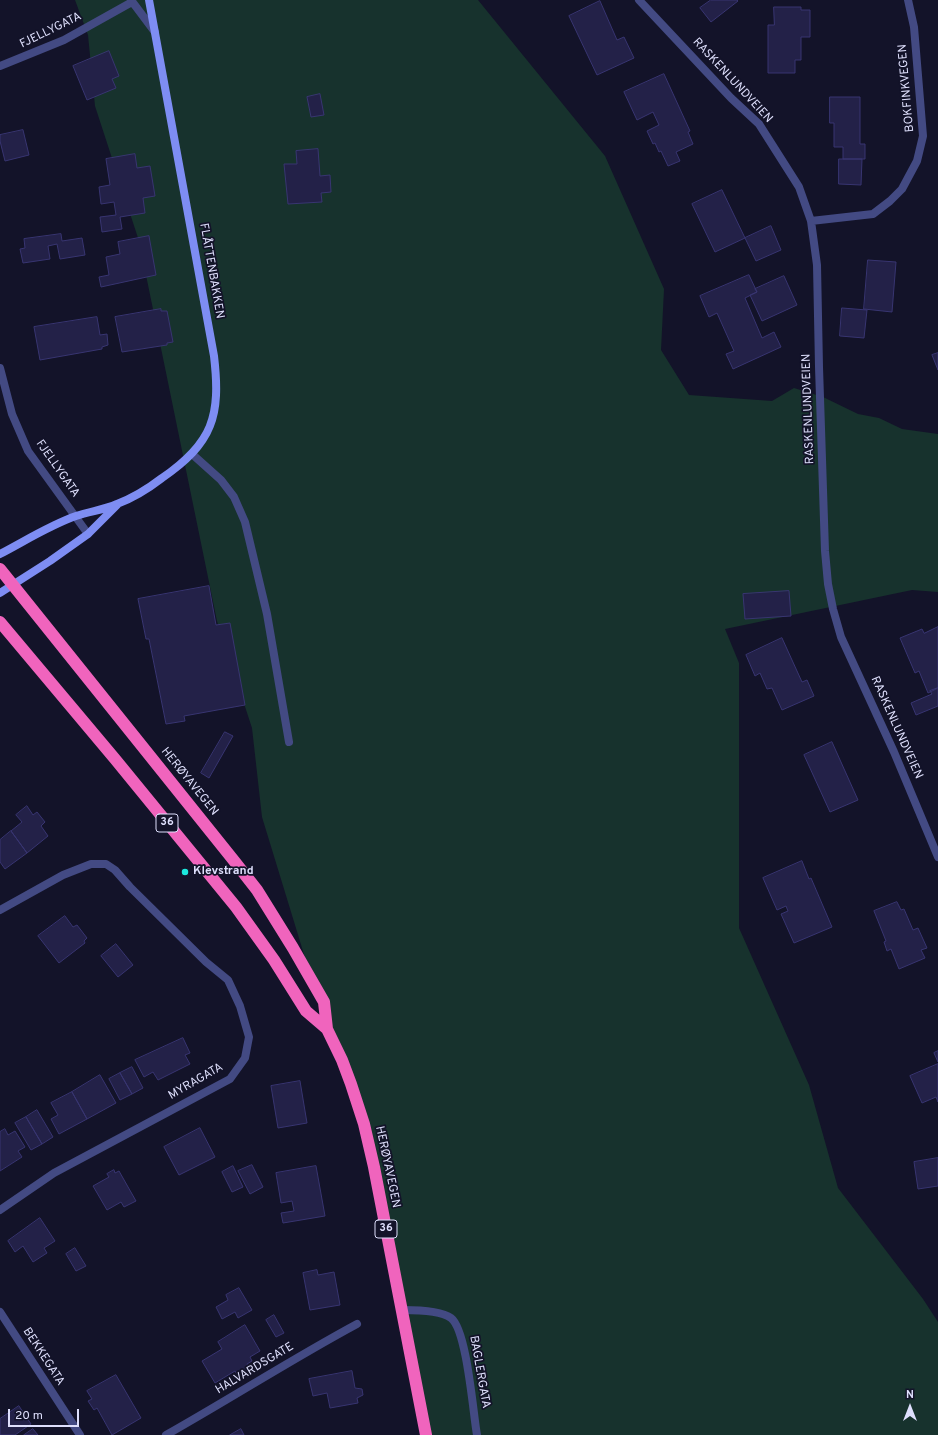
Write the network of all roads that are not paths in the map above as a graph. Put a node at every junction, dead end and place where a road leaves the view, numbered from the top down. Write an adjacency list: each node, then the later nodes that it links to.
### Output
1 (149, 0): 5 (main road, FLÅTTENBAKKEN)
2 (639, 0): 7 (street, RASKENLUNDVEIEN)
3 (908, 0): 7 (street, BOKFINKVEGEN)
4 (132, 1): 5 (street, FJELLYGATA); 6 (street, FJELLYGATA)
5 (155, 32): 9 (main road, FLÅTTENBAKKEN)
6 (0, 66)
7 (811, 221): 19 (street, RASKENLUNDVEIEN)
8 (0, 368): 11 (street, FJELLYGATA)
9 (192, 454): 10 (main road, FLÅTTENBAKKEN); 18 (street)
10 (118, 504): 11 (main road, FLÅTTENBAKKEN); 12 (main road, FLÅTTENBAKKEN)
11 (76, 516): 12 (street, FJELLYGATA); 13 (main road, FLÅTTENBAKKEN)
12 (88, 534): 15 (main road, FLÅTTENBAKKEN)
13 (0, 554)
14 (0, 569): 15 (highway, HERØYAVEGEN / 36)
15 (13, 585): 16 (main road, FLÅTTENBAKKEN); 21 (highway, HERØYAVEGEN / 36)
16 (0, 593)
17 (0, 622): 21 (highway, HERØYAVEGEN / 36)
18 (289, 742)
19 (938, 857)
20 (0, 910): 22 (street, MYRAGATA)
21 (327, 1029): 23 (highway, HERØYAVEGEN / 36)
22 (0, 1210)
23 (402, 1310): 28 (highway, HERØYAVEGEN / 36); 29 (street, BAGLERGATA)
24 (0, 1312): 26 (street, BEKKEGATA)
25 (357, 1324): 27 (street, HALVARDSGATE)
26 (80, 1435)
27 (166, 1435)
28 (426, 1435)
29 (477, 1435)

